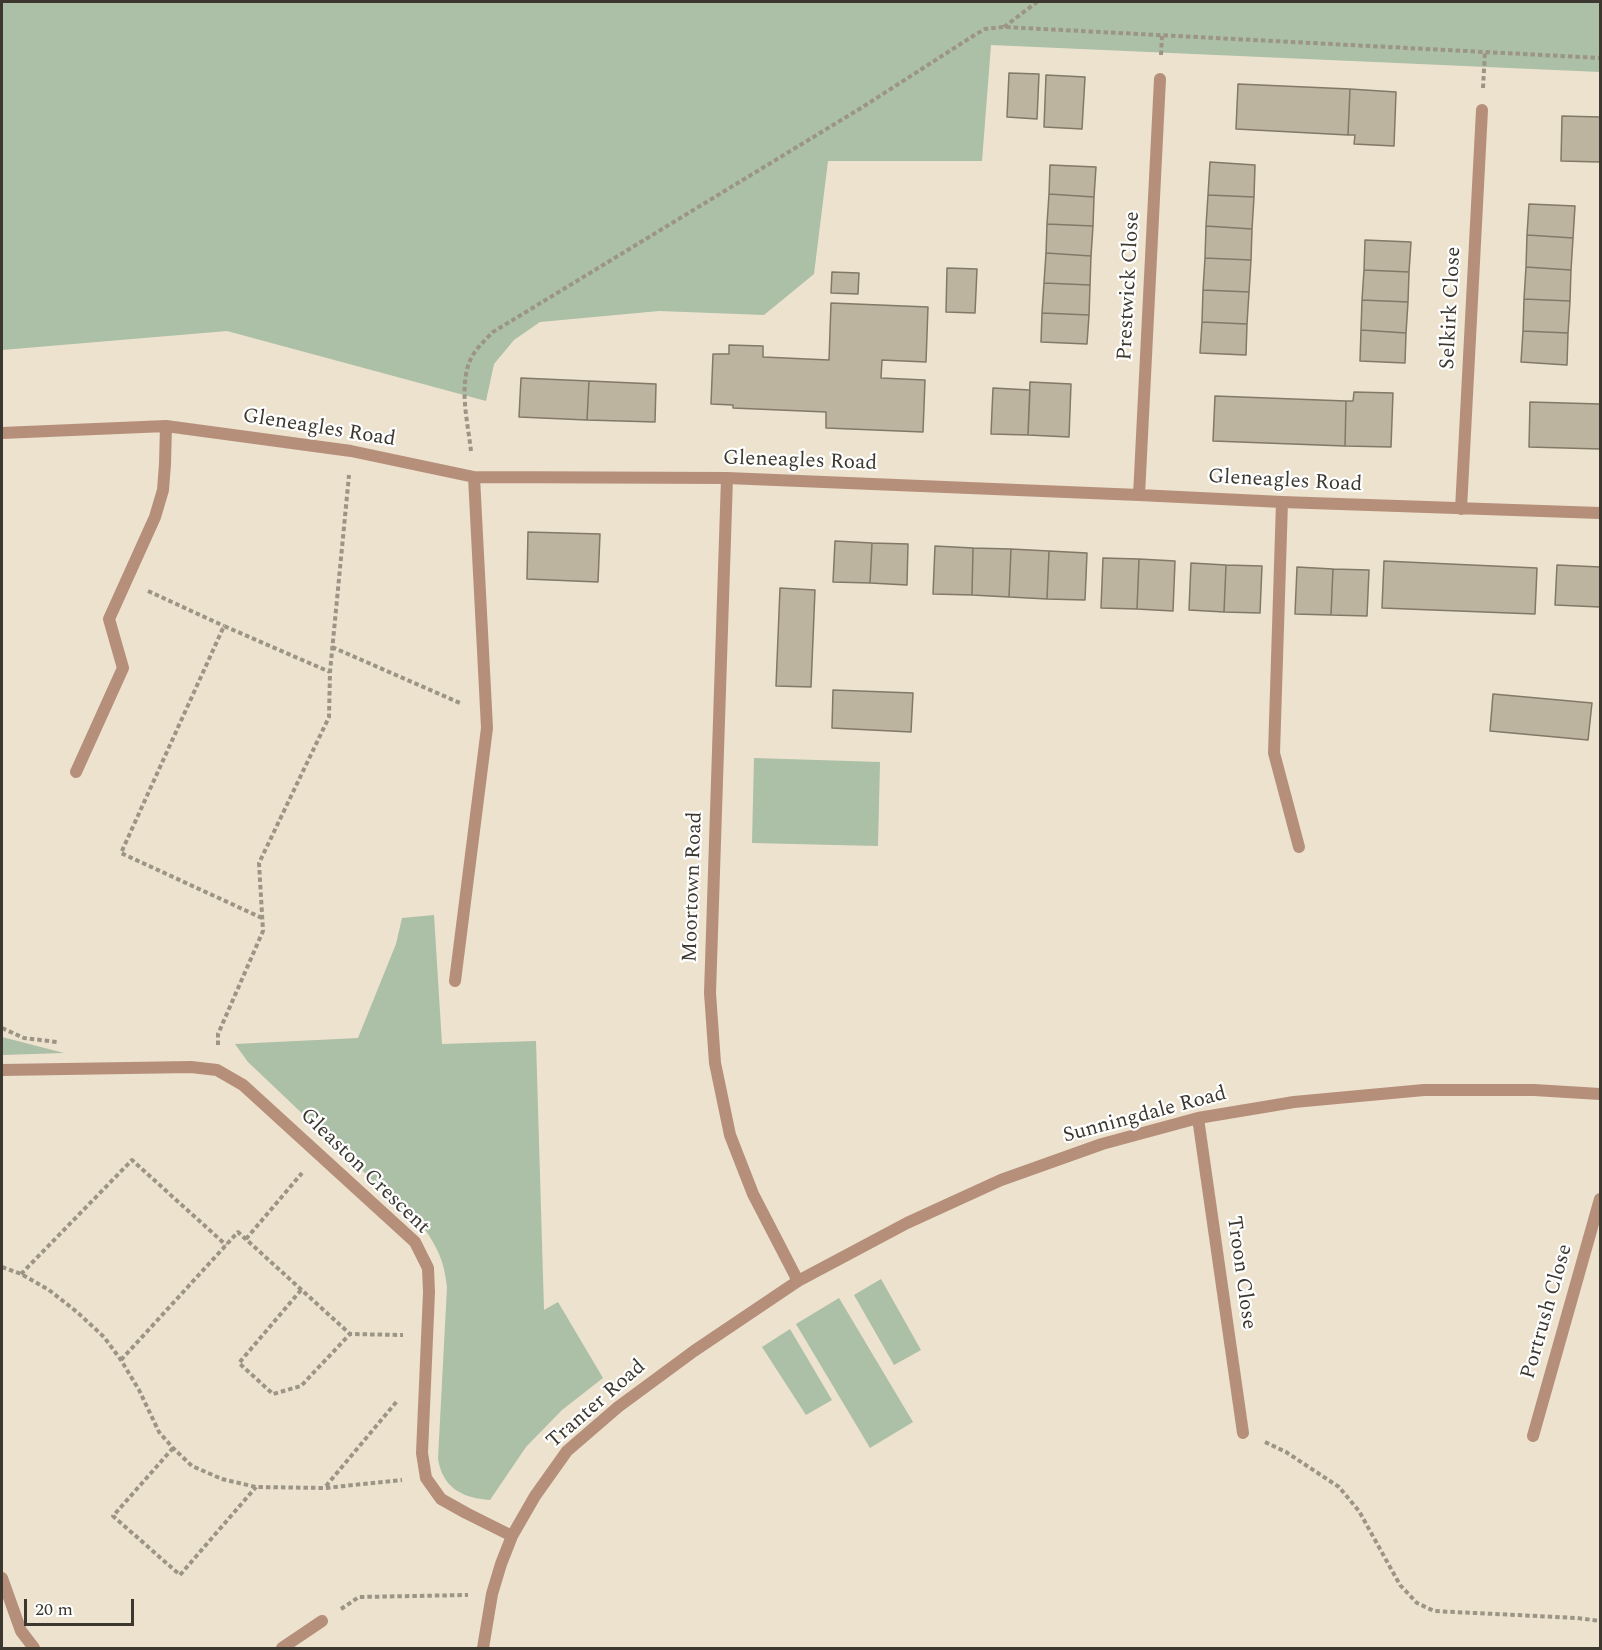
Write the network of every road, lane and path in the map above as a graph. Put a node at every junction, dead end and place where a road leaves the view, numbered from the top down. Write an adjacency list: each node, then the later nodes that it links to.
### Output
1 (1037, 2): 2 (path)
2 (1004, 27): 3 (path); 10 (path)
3 (1485, 51): 4 (path); 6 (path)
4 (1600, 58)
5 (1160, 79): 12 (street, Prestwick Close)
6 (1482, 110): 14 (street, Selkirk Close)
7 (166, 426): 8 (street, Gleneagles Road); 9 (street, Gleneagles Road); 16 (street)
8 (2, 433)
9 (351, 451): 10 (street, Gleneagles Road); 18 (path)
10 (474, 477): 11 (street, Gleneagles Road); 20 (street)
11 (727, 478): 12 (street, Gleneagles Road); 35 (street, Moortown Road)
12 (1139, 495): 13 (street, Gleneagles Road)
13 (1282, 502): 14 (street, Gleneagles Road); 22 (street)
14 (1461, 509): 15 (street, Gleneagles Road)
15 (1600, 513)
16 (126, 581): 17 (path); 21 (street)
17 (224, 626): 19 (path); 23 (path)
18 (332, 647): 19 (path); 20 (path)
19 (330, 672): 23 (path)
20 (486, 715): 24 (street)
21 (75, 772)
22 (1299, 847)
23 (262, 918): 26 (path)
24 (455, 981)
25 (2, 1070): 26 (street, Gleaston Crescent)
26 (217, 1071): 29 (street, Gleaston Crescent)
27 (1600, 1094): 28 (street, Sunningdale Road)
28 (1198, 1118): 35 (street, Sunningdale Road); 41 (street, Troon Close)
29 (318, 1154): 31 (path); 38 (street, Gleaston Crescent)
30 (1600, 1199): 42 (street, Portrush Close)
31 (246, 1239): 32 (path); 36 (path)
32 (226, 1245): 34 (path); 39 (path)
33 (2, 1267): 34 (path)
34 (21, 1274): 39 (path)
35 (798, 1281): 47 (street, Tranter Road)
36 (301, 1290): 37 (path); 37 (path)
37 (350, 1334): 38 (path)
38 (427, 1335): 40 (street, Gleaston Crescent)
39 (121, 1360): 43 (path)
40 (424, 1398): 44 (street, Gleaston Crescent); 46 (path)
41 (1243, 1433): 51 (path)
42 (1533, 1436)
43 (173, 1448): 45 (path); 45 (path)
44 (426, 1478): 46 (path); 47 (street)
45 (256, 1487): 46 (path)
46 (325, 1488)
47 (512, 1536): 49 (street, Tranter Road)
48 (2, 1578): 52 (street)
49 (492, 1594): 50 (path); 54 (street, Tranter Road)
50 (322, 1621): 53 (street)
51 (1600, 1621)
52 (34, 1648)
53 (282, 1648)
54 (483, 1648)

